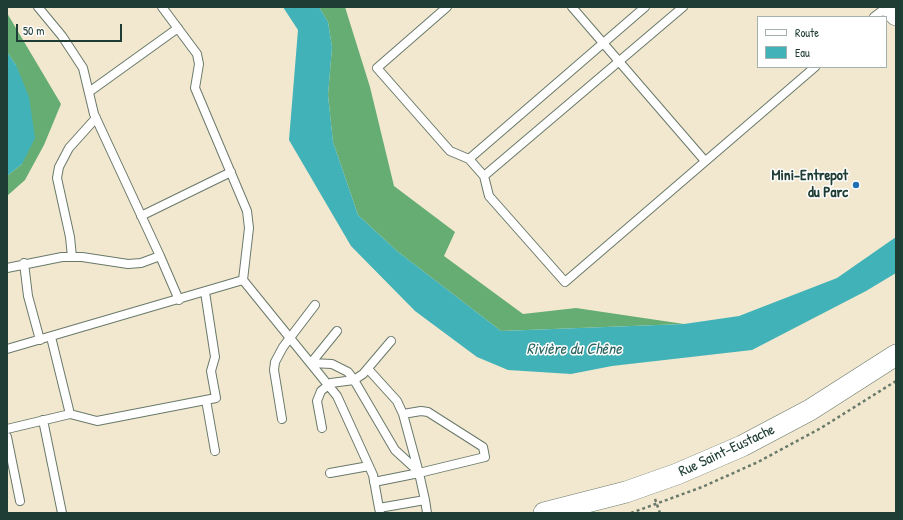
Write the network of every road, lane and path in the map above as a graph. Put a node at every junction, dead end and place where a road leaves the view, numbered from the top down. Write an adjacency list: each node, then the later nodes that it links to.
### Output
1 (38, 7): 15 (lane)
2 (162, 7): 11 (lane)
3 (447, 7): 17 (lane)
4 (572, 7): 12 (lane)
5 (645, 7): 12 (lane)
6 (683, 7): 13 (lane)
7 (887, 7): 10 (lane)
8 (890, 7): 9 (street)
9 (896, 15)
10 (875, 16)
11 (178, 28): 15 (lane); 19 (lane)
12 (603, 43): 13 (lane); 17 (lane)
13 (619, 61): 18 (lane); 20 (lane)
14 (815, 68): 18 (lane)
15 (89, 92): 16 (lane)
16 (96, 118): 21 (lane); 23 (lane)
17 (469, 158): 20 (lane)
18 (705, 161): 20 (lane)
19 (231, 172): 21 (lane); 26 (lane)
20 (484, 176)
21 (141, 216): 22 (lane)
22 (160, 256): 23 (lane); 28 (lane)
23 (72, 257): 24 (lane)
24 (24, 263): 25 (lane); 33 (lane)
25 (7, 268)
26 (243, 280): 27 (lane); 32 (lane)
27 (205, 292): 28 (lane); 43 (lane)
28 (179, 300): 31 (lane)
29 (315, 305): 32 (lane)
30 (337, 331): 37 (lane)
31 (51, 336): 33 (lane); 44 (lane)
32 (290, 337): 37 (lane); 46 (lane)
33 (40, 340): 35 (lane)
34 (391, 341): 38 (lane)
35 (7, 349)
36 (896, 355): 59 (street, Rue Saint-Eustache)
37 (311, 363): 39 (lane); 41 (lane)
38 (368, 369): 39 (lane); 45 (lane)
39 (354, 380): 41 (lane); 54 (lane)
40 (896, 381): 42 (path)
41 (328, 384): 48 (lane); 52 (lane)
42 (878, 393)
43 (206, 400): 44 (lane); 51 (lane)
44 (70, 414): 47 (lane)
45 (403, 414): 54 (lane); 54 (lane)
46 (282, 419)
47 (43, 420): 49 (lane); 61 (lane)
48 (322, 428)
49 (7, 429)
50 (7, 437): 58 (lane)
51 (215, 451)
52 (369, 466): 53 (lane); 55 (lane)
53 (330, 472)
54 (419, 473): 55 (lane); 57 (lane)
55 (374, 482): 60 (lane)
56 (655, 499): 64 (path)
57 (425, 500): 60 (lane); 62 (lane)
58 (20, 501)
59 (591, 507): 63 (street, Rue Saint-Eustache)
60 (380, 510)
61 (62, 513)
62 (428, 513)
63 (544, 513)
64 (660, 513)

